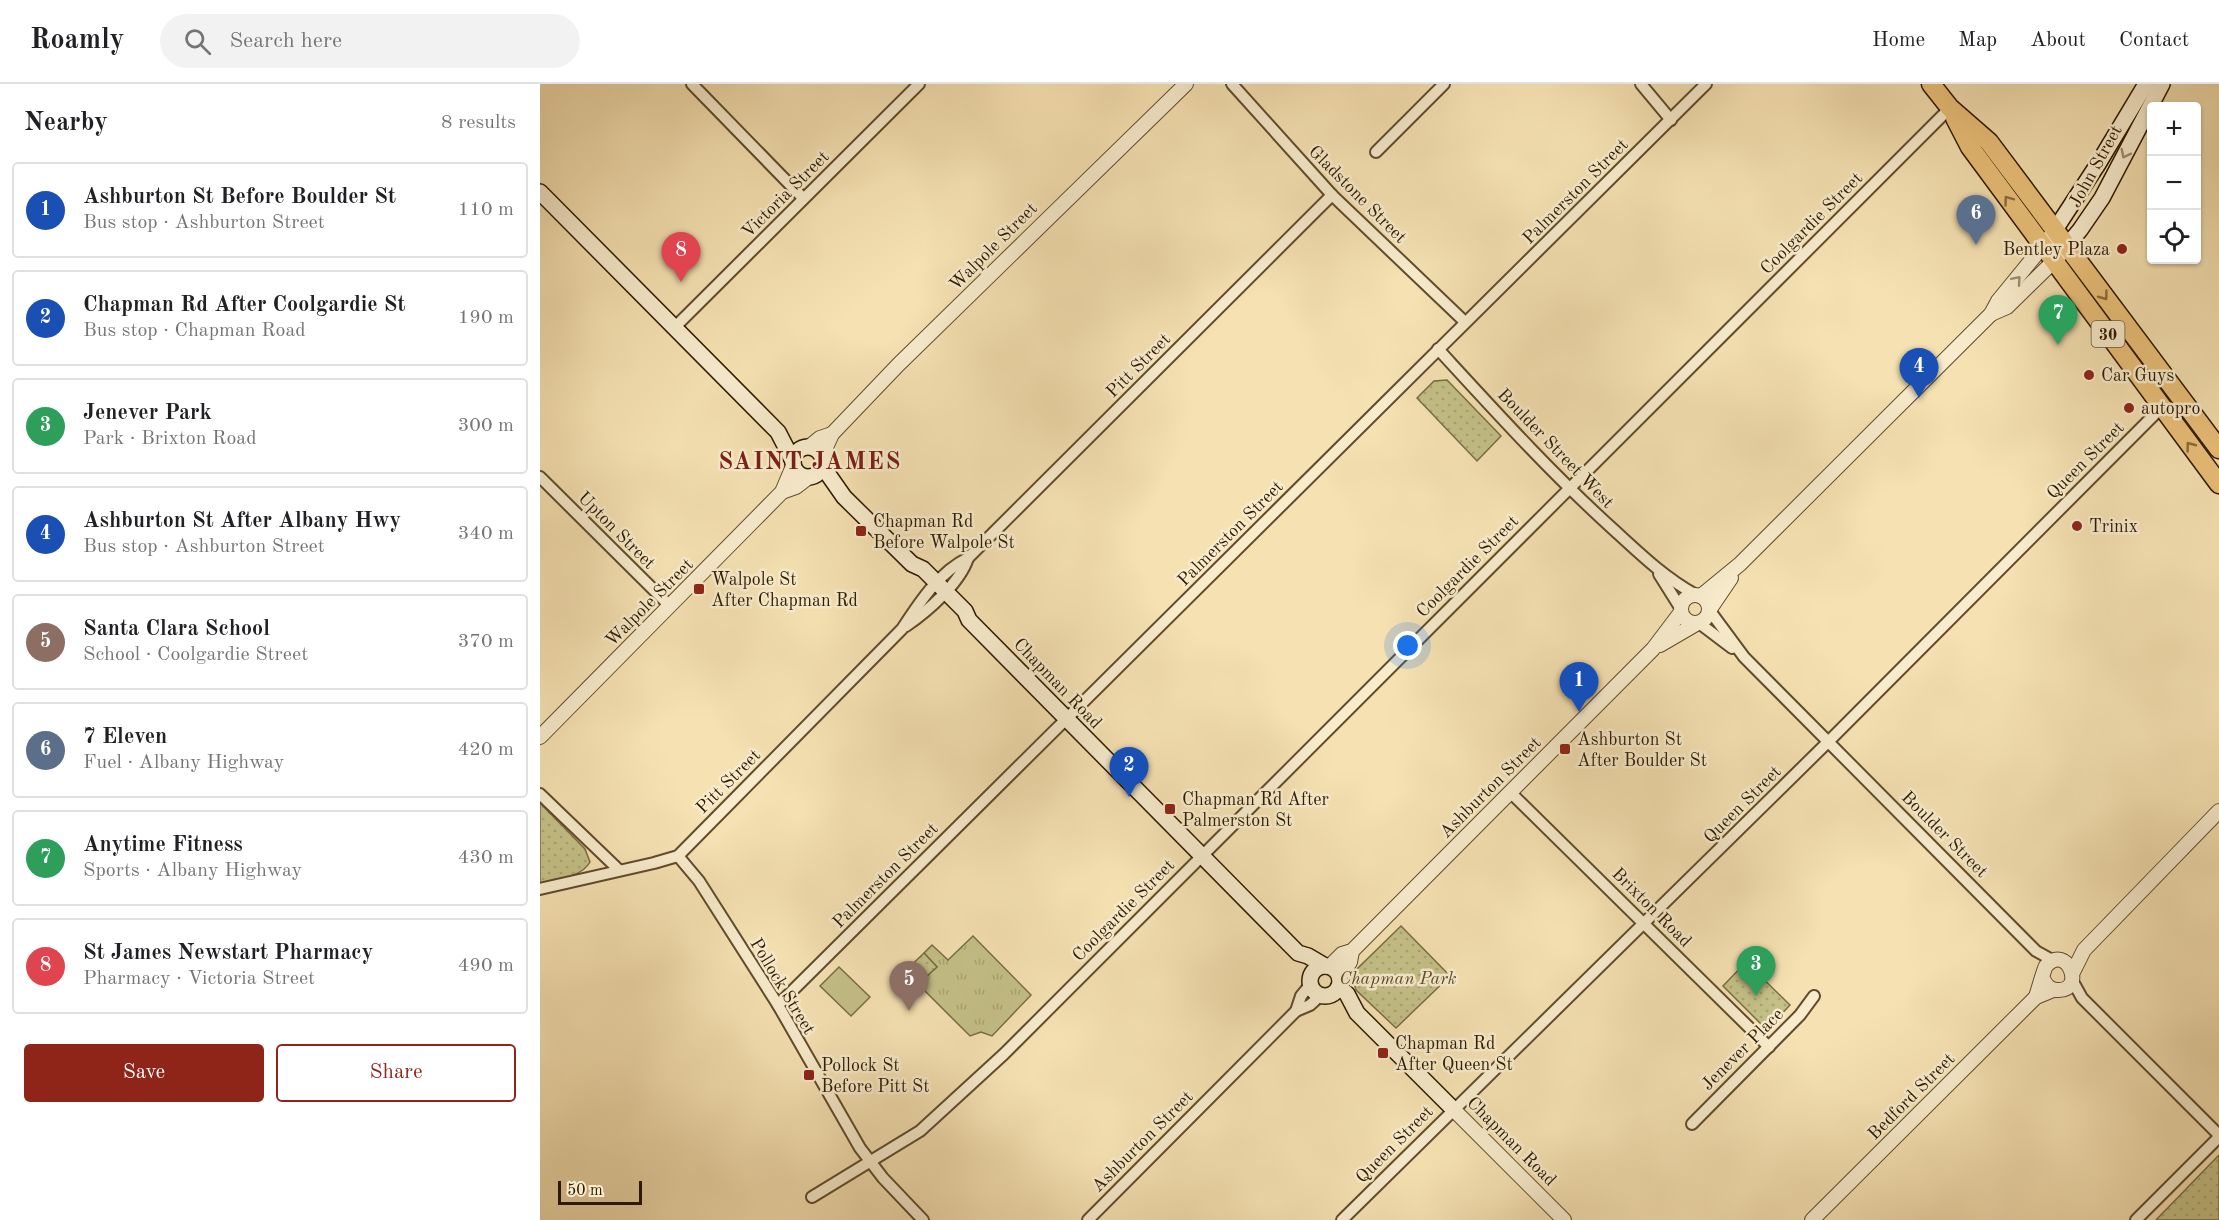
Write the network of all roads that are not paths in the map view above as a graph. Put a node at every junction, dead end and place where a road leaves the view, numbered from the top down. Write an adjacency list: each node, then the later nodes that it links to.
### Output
1 (692, 84): 16 (street)
2 (919, 84): 16 (street, Victoria Street)
3 (1232, 84): 15 (street, Gladstone Street)
4 (1444, 84): 13 (street)
5 (1641, 84): 12 (street)
6 (1706, 84): 12 (street, Palmerston Street)
7 (1931, 84): 11 (highway, 30)
8 (2146, 84): 17 (main road, John Street)
9 (2162, 84): 18 (main road, John Street, one-way to 18)
10 (1184, 85): 25 (street, Walpole Street)
11 (1950, 108): 17 (highway, 30); 19 (highway, 30, one-way to 11); 32 (street, Coolgardie Street)
12 (1671, 120): 20 (street, Palmerston Street)
13 (1376, 152)
14 (540, 192): 21 (main road)
15 (1332, 195): 20 (street, Gladstone Street); 36 (street, Pitt Street)
16 (803, 198): 21 (street, Victoria Street)
17 (2055, 230): 18 (highway, 30); 19 (main road, John Street)
18 (2067, 247): 19 (main road, John Street); 27 (highway, 30, one-way to 27)
19 (2049, 254): 23 (highway, 30); 34 (street)
20 (1465, 322): 22 (street, Palmerston Street)
21 (675, 327): 24 (main road)
22 (1438, 349): 32 (street, Boulder Street West); 44 (street, Palmerston Street)
23 (2161, 408): 31 (highway, 30, one-way to 23); 46 (street, Queen Street)
24 (778, 432): 26 (main road); 28 (main road)
25 (832, 434): 26 (street, Walpole Street); 29 (street, Walpole Street)
26 (806, 447): 28 (main road); 29 (main road)
27 (2219, 449)
28 (793, 464): 29 (main road); 33 (street, Walpole Street)
29 (817, 469): 33 (street, Walpole Street); 36 (main road, Chapman Road)
30 (540, 477): 38 (street, Upton Street)
31 (2219, 484)
32 (1568, 489): 35 (street, Boulder Street West); 50 (street, Coolgardie Street)
33 (782, 492): 38 (street, Walpole Street)
34 (1740, 564): 37 (street); 40 (street)
35 (1653, 566): 37 (street, Boulder Street West); 39 (street, Boulder Street West)
36 (938, 590): 44 (main road, Chapman Road); 51 (street, Pitt Street)
37 (1699, 595): 39 (street); 40 (street)
38 (670, 606): 45 (street, Walpole Street)
39 (1681, 610): 41 (street); 42 (street, Ashburton Street)
40 (1710, 610): 41 (street); 43 (street)
41 (1697, 624): 42 (street, Ashburton Street); 43 (street)
42 (1653, 649): 47 (street, Ashburton Street)
43 (1744, 657): 46 (street)
44 (1065, 719): 50 (main road, Chapman Road); 65 (street, Palmerston Street)
45 (540, 737)
46 (1829, 741): 54 (street, Queen Street); 56 (street, Boulder Street)
47 (1510, 792): 54 (street, Brixton Road); 60 (street, Ashburton Street)
48 (540, 794): 52 (street)
49 (2219, 811): 55 (street)
50 (1201, 855): 60 (main road, Chapman Road); 70 (street, Coolgardie Street)
51 (678, 856): 52 (street, Pitt Street); 65 (street, Pollock Street)
52 (619, 870): 53 (street, Pitt Street)
53 (540, 889)
54 (1644, 924): 66 (street, Brixton Road); 67 (street, Queen Street)
55 (2084, 950): 57 (street); 59 (street)
56 (2036, 951): 57 (street, Boulder Street); 58 (street, Boulder Street)
57 (2058, 961): 58 (street); 59 (street)
58 (2043, 975): 61 (street); 63 (street, Bedford Street)
59 (2072, 976): 61 (street); 64 (street)
60 (1325, 981): 67 (main road, Chapman Road); 73 (street, Ashburton Street)
61 (2057, 990): 63 (street, Bedford Street); 64 (street)
62 (1814, 996): 66 (street, Jenever Place)
63 (2036, 997): 76 (street, Bedford Street)
64 (2082, 998): 69 (street)
65 (777, 1005): 70 (street, Pollock Street)
66 (1769, 1047): 68 (street, Jenever Place)
67 (1453, 1109): 74 (street, Queen Street); 75 (street, Chapman Road)
68 (1692, 1124)
69 (2219, 1136): 77 (street)
70 (870, 1163): 71 (street, Coolgardie Street); 72 (street, Pollock Street)
71 (812, 1197)
72 (923, 1220)
73 (1088, 1220)
74 (1342, 1220)
75 (1563, 1220)
76 (1812, 1220)
77 (2136, 1220)

